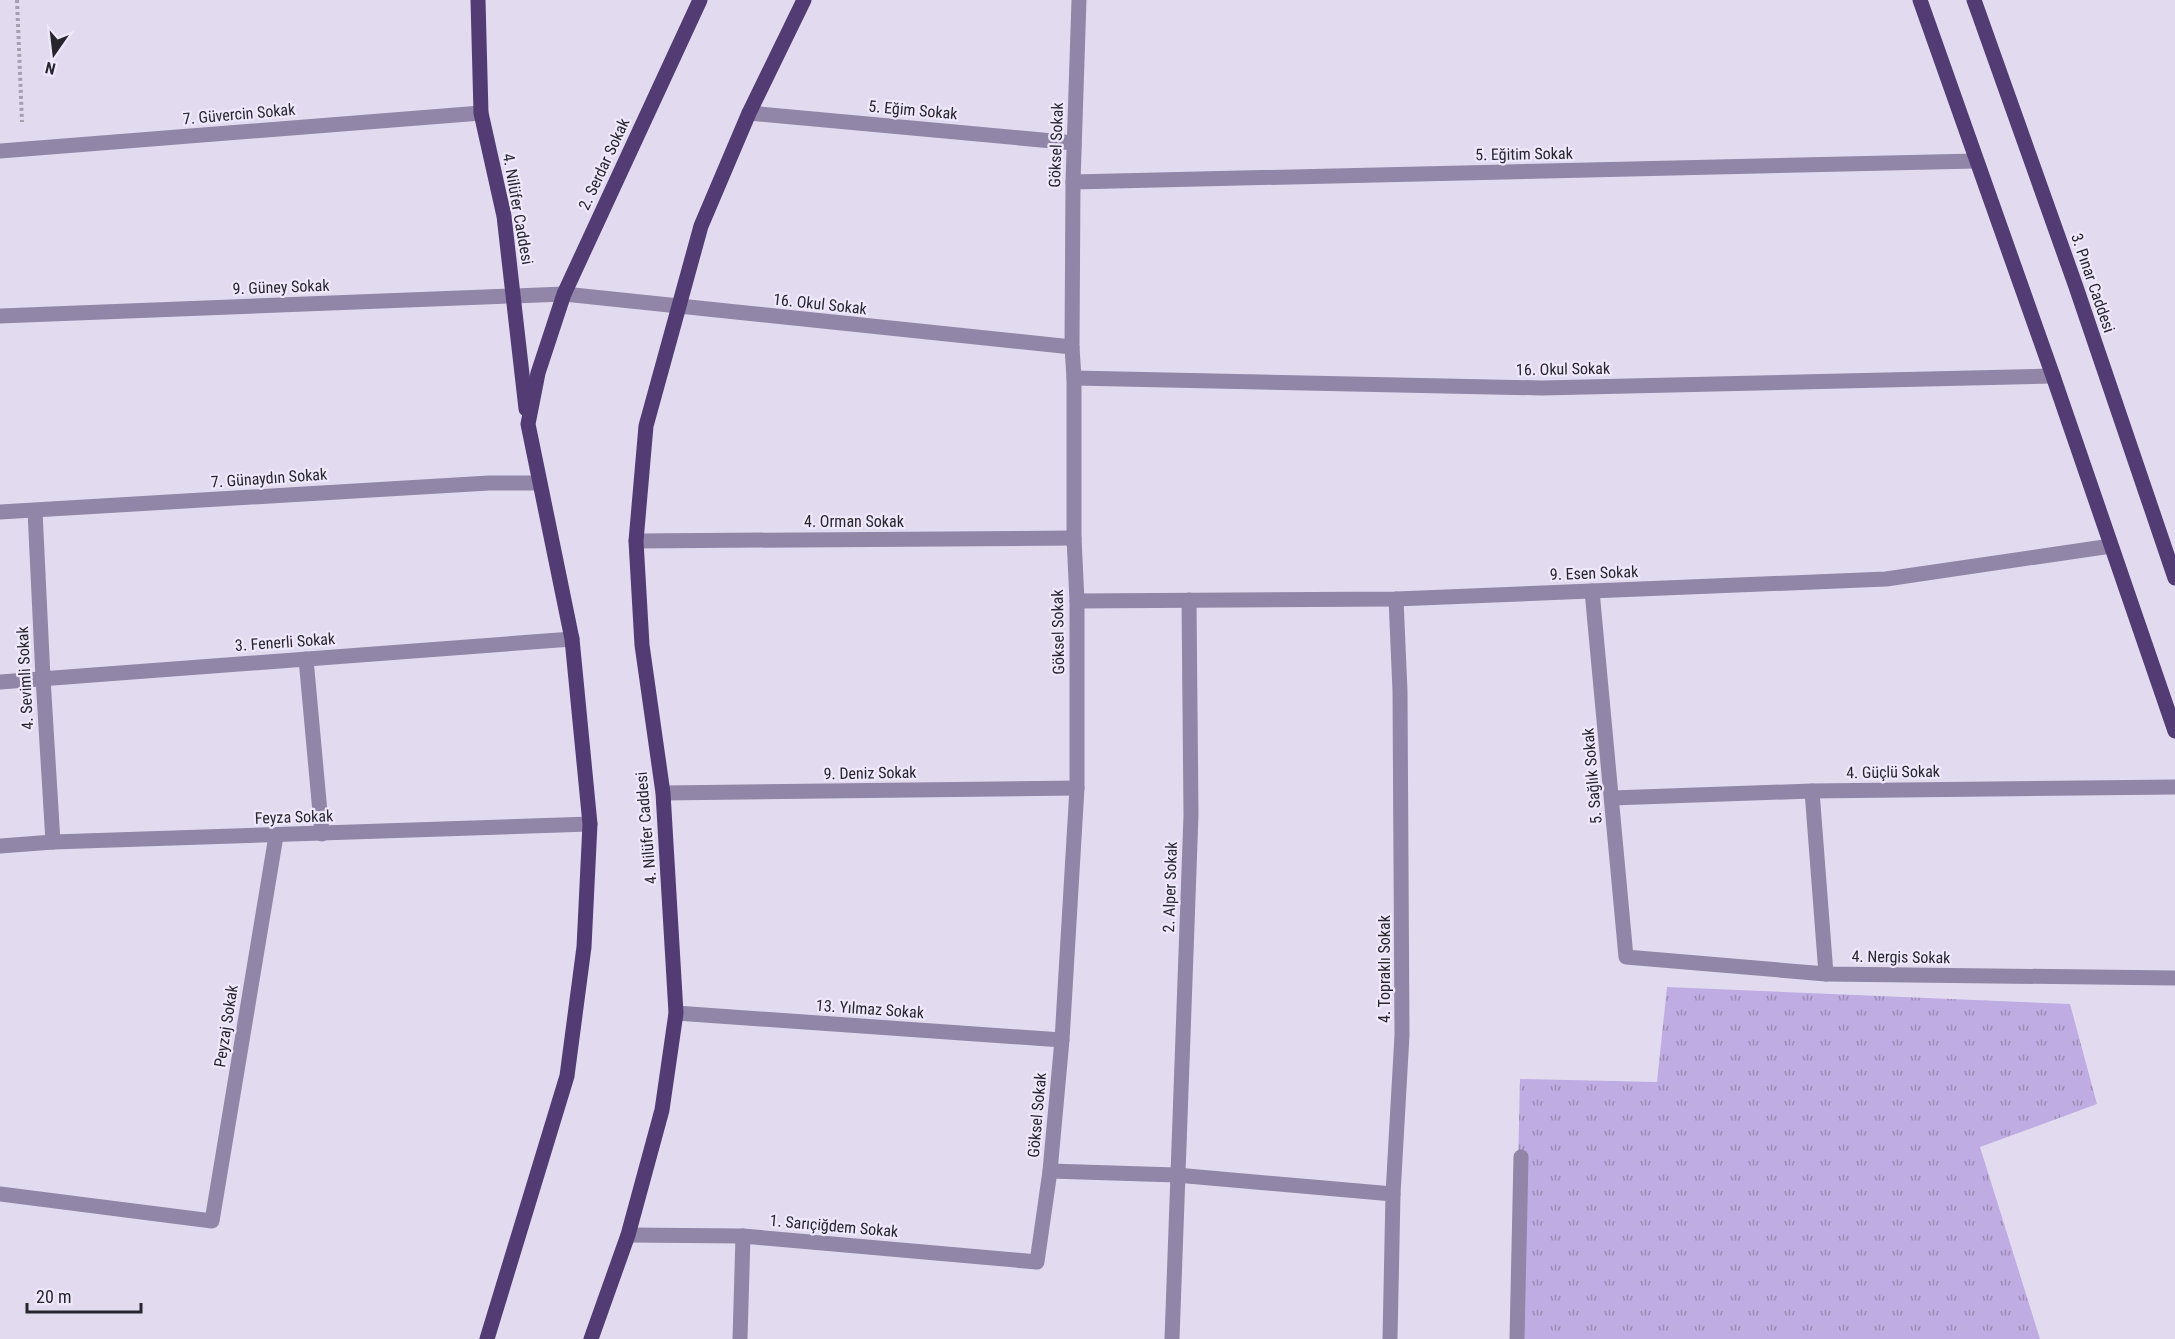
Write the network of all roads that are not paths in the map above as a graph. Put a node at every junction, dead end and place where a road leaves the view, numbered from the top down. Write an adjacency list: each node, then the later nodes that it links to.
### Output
1 (478, 0): 7 (main road, 4. Nilüfer Caddesi)
2 (700, 0): 13 (main road, 2. Serdar Sokak)
3 (804, 0): 8 (main road)
4 (1079, 0): 9 (street, Göksel Sokak)
5 (1920, 0): 11 (main road)
6 (1974, 0): 28 (main road, 3. Pınar Caddesi)
7 (481, 113): 10 (street, 7. Güvercin Sokak); 14 (main road, 4. Nilüfer Caddesi)
8 (749, 113): 9 (street, 5. Eğim Sokak); 15 (main road)
9 (1074, 143): 12 (street, Göksel Sokak)
10 (0, 151)
11 (1976, 162): 12 (street, 5. Eğitim Sokak); 19 (main road)
12 (1073, 182): 18 (street, Göksel Sokak)
13 (564, 294): 14 (street, 9. Güney Sokak); 15 (street, 16. Okul Sokak); 17 (main road, 2. Serdar Sokak)
14 (513, 296): 16 (street, 9. Güney Sokak); 21 (main road, 4. Nilüfer Caddesi)
15 (678, 307): 18 (street, 16. Okul Sokak); 26 (main road, 4. Nilüfer Caddesi)
16 (0, 316)
17 (547, 346): 21 (main road, 4. Nilüfer Caddesi)
18 (1072, 347): 20 (street, Göksel Sokak)
19 (2053, 376): 20 (street, 16. Okul Sokak); 27 (main road)
20 (1074, 378): 25 (street, Göksel Sokak)
21 (528, 424): 22 (main road, 4. Nilüfer Caddesi)
22 (539, 483): 23 (street, 7. Günaydın Sokak); 33 (main road, 4. Nilüfer Caddesi)
23 (35, 511): 24 (street, 7. Günaydın Sokak); 35 (street, 4. Sevimli Sokak)
24 (0, 513)
25 (1074, 538): 26 (street, 4. Orman Sokak); 32 (street, Göksel Sokak)
26 (636, 541): 41 (main road, 4. Nilüfer Caddesi)
27 (2111, 546): 29 (street, 9. Esen Sokak); 37 (main road)
28 (2175, 578)
29 (1592, 591): 30 (street, 9. Esen Sokak); 42 (street, 5. Sağlık Sokak)
30 (1396, 599): 31 (street, 9. Esen Sokak); 57 (street, 4. Topraklı Sokak)
31 (1189, 600): 32 (street, 9. Esen Sokak); 55 (street, 2. Alper Sokak)
32 (1077, 601): 39 (street, Göksel Sokak)
33 (572, 639): 34 (street, 3. Fenerli Sokak); 43 (main road, 4. Nilüfer Caddesi)
34 (306, 659): 35 (street, 3. Fenerli Sokak); 44 (street)
35 (43, 678): 36 (street, 3. Fenerli Sokak); 46 (street, 4. Sevimli Sokak)
36 (0, 682)
37 (2175, 731)
38 (2175, 787): 40 (street, 4. Güçlü Sokak)
39 (1077, 788): 41 (street, 9. Deniz Sokak); 52 (street, Göksel Sokak)
40 (1812, 791): 42 (street, 4. Güçlü Sokak); 49 (street)
41 (663, 793): 51 (main road, 4. Nilüfer Caddesi)
42 (1612, 798): 48 (street, 5. Sağlık Sokak)
43 (590, 824): 44 (street, Feyza Sokak); 61 (main road, 4. Nilüfer Caddesi)
44 (322, 834): 45 (street, Feyza Sokak)
45 (276, 836): 46 (street, Feyza Sokak); 56 (street, Peyzaj Sokak)
46 (53, 842): 47 (street, Feyza Sokak)
47 (0, 846)
48 (1626, 957): 49 (street, 4. Nergis Sokak)
49 (1826, 974): 50 (street, 4. Nergis Sokak)
50 (2175, 978)
51 (676, 1013): 52 (street, 13. Yılmaz Sokak); 58 (main road, 4. Nilüfer Caddesi)
52 (1062, 1040): 54 (street, Göksel Sokak)
53 (1521, 1157): 66 (street)
54 (1050, 1171): 55 (street); 60 (street, Göksel Sokak)
55 (1176, 1175): 57 (street); 64 (street, 2. Alper Sokak)
56 (0, 1194)
57 (1393, 1194): 65 (street, 4. Topraklı Sokak)
58 (628, 1235): 59 (street, 1. Sarıçiğdem Sokak); 62 (main road, 4. Nilüfer Caddesi)
59 (743, 1236): 60 (street, 1. Sarıçiğdem Sokak); 63 (street)
60 (1037, 1262)
61 (487, 1339)
62 (591, 1339)
63 (740, 1339)
64 (1172, 1339)
65 (1390, 1339)
66 (1517, 1339)

